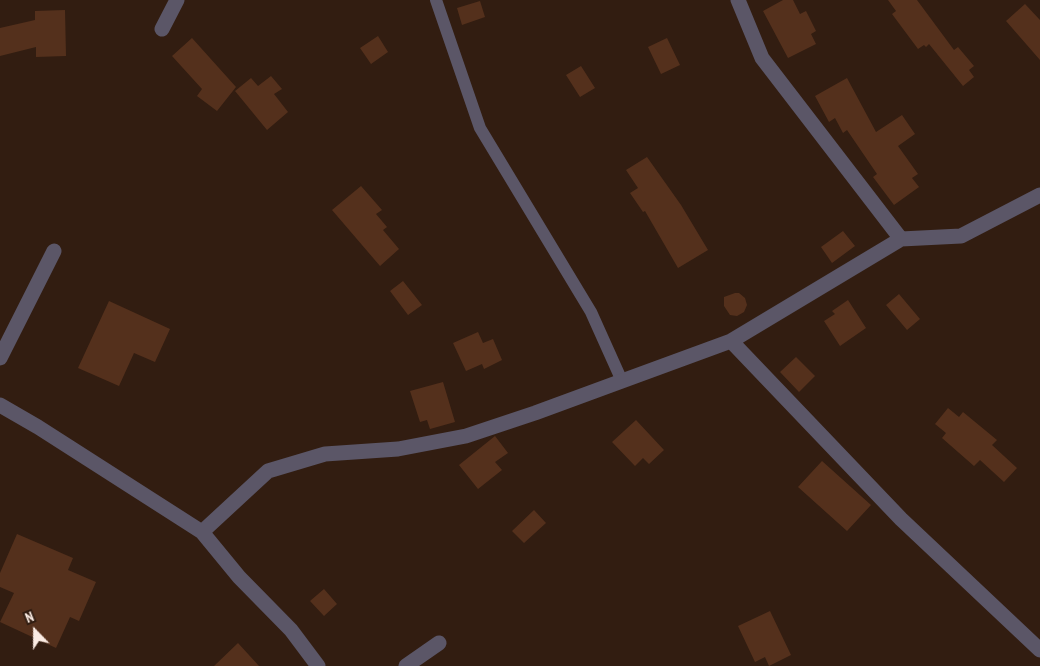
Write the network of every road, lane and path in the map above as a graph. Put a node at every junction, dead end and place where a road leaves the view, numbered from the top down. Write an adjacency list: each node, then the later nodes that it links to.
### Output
1 (177, 0): 4 (street)
2 (436, 0): 10 (lane)
3 (738, 0): 6 (street)
4 (162, 29)
5 (1040, 195): 6 (street)
6 (901, 239): 8 (street)
7 (54, 251): 9 (street)
8 (731, 342): 10 (street); 14 (street)
9 (0, 358)
10 (622, 382): 12 (street)
11 (0, 405): 12 (street)
12 (202, 532): 15 (street)
13 (438, 643): 16 (street)
14 (1040, 650)
15 (318, 666)
16 (406, 666)

